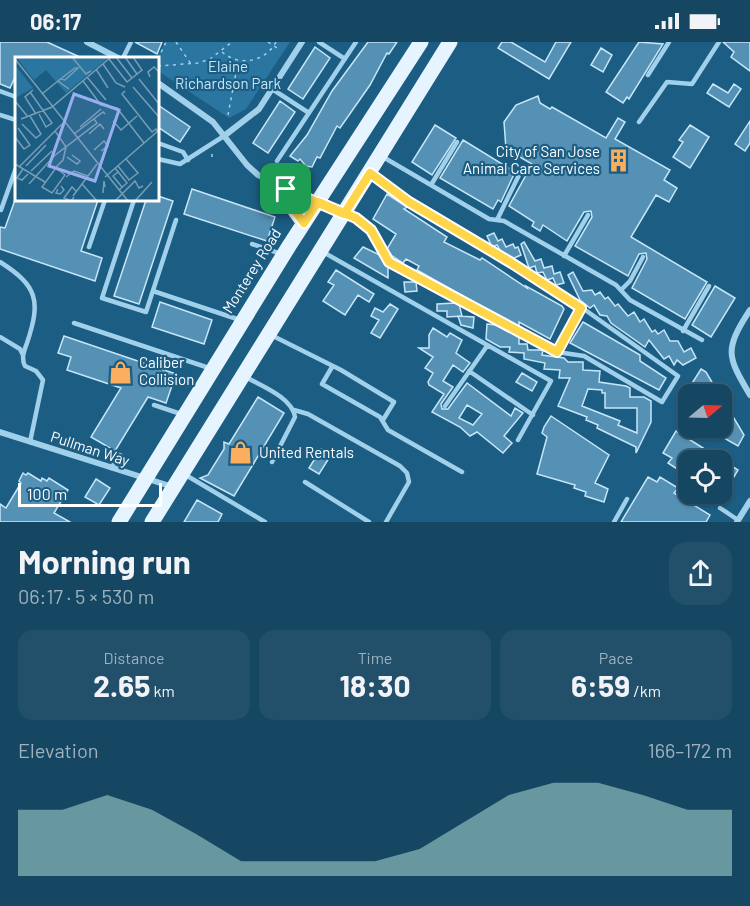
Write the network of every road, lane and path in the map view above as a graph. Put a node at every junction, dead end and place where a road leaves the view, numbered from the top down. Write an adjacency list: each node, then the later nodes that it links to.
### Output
1 (87, 42): 18 (street)
2 (131, 42): 19 (lane)
3 (166, 42): 20 (path)
4 (176, 42): 23 (path)
5 (232, 42): 17 (path)
6 (268, 42): 15 (path)
7 (276, 42): 15 (path)
8 (302, 42): 27 (street)
9 (319, 42): 21 (lane)
10 (356, 42): 21 (lane)
11 (421, 42): 51 (main road, Monterey Road)
12 (450, 42): 39 (main road)
13 (669, 42): 25 (lane)
14 (719, 42): 34 (lane)
15 (274, 46): 16 (path); 22 (path)
16 (280, 50)
17 (221, 52): 22 (path); 23 (path)
18 (118, 57)
19 (121, 57)
20 (159, 57)
21 (345, 58): 30 (lane)
22 (238, 61): 31 (path)
23 (191, 65): 24 (path)
24 (159, 66)
25 (648, 75)
26 (159, 84): 35 (street)
27 (272, 89): 30 (lane); 35 (street)
28 (0, 91): 29 (lane)
29 (15, 97)
30 (309, 113): 43 (lane)
31 (228, 115)
32 (0, 116): 33 (lane)
33 (15, 120)
34 (639, 122)
35 (224, 136): 42 (lane); 48 (street)
36 (457, 142): 47 (lane)
37 (159, 143): 42 (lane)
38 (212, 153): 40 (path)
39 (380, 156): 45 (main road); 47 (lane)
40 (212, 157)
41 (159, 159): 42 (lane)
42 (188, 160)
43 (277, 161)
44 (15, 171): 52 (lane)
45 (370, 173): 53 (main road); 68 (lane)
46 (519, 175): 56 (lane)
47 (431, 185): 56 (lane)
48 (286, 189): 51 (street); 57 (main road)
49 (105, 201): 59 (lane)
50 (134, 201): 67 (lane)
51 (318, 202): 53 (street); 57 (main road, Monterey Road)
52 (1, 210)
53 (344, 214): 60 (main road); 77 (lane)
54 (588, 215): 62 (lane)
55 (176, 220): 67 (lane)
56 (497, 220): 62 (lane)
57 (304, 223): 61 (main road, Monterey Road)
58 (252, 244): 61 (lane)
59 (89, 248)
60 (321, 251): 73 (main road); 76 (lane)
61 (284, 255): 70 (main road, Monterey Road)
62 (564, 256): 66 (lane)
63 (643, 257): 66 (lane)
64 (0, 262): 78 (lane)
65 (709, 286): 72 (lane)
66 (621, 290): 72 (lane)
67 (153, 291): 70 (lane)
68 (581, 308): 77 (lane); 77 (lane)
69 (750, 310): 83 (street)
70 (242, 320): 80 (main road, Monterey Road)
71 (74, 323): 80 (lane)
72 (683, 331): 75 (lane)
73 (269, 334): 79 (lane); 82 (main road)
74 (0, 337): 78 (lane)
75 (702, 340)
76 (487, 345): 81 (lane); 88 (lane)
77 (557, 352)
78 (23, 355): 92 (lane)
79 (332, 367): 89 (lane); 89 (lane)
80 (212, 370): 87 (main road, Monterey Road)
81 (469, 371): 85 (lane); 88 (lane)
82 (243, 375): 86 (lane); 97 (main road)
83 (750, 396)
84 (154, 405): 87 (lane)
85 (445, 406)
86 (294, 410): 94 (lane); 110 (lane)
87 (184, 415): 98 (main road, Monterey Road)
88 (533, 415): 91 (lane)
89 (383, 420): 96 (lane)
90 (0, 432): 92 (street, Pullman Way)
91 (518, 440)
92 (30, 442): 95 (street, Pullman Way)
93 (120, 455): 95 (lane)
94 (272, 462)
95 (111, 468): 98 (street, Pullman Way)
96 (462, 472)
97 (182, 473): 100 (main road); 108 (lane)
98 (144, 479): 100 (street, Pullman Way); 106 (main road, Monterey Road)
99 (305, 482): 109 (lane)
100 (173, 487): 107 (main road)
101 (627, 500): 111 (lane)
102 (750, 501): 104 (street)
103 (720, 508): 105 (lane)
104 (746, 515): 105 (street)
105 (737, 521)
106 (119, 522)
107 (152, 522)
108 (265, 522)
109 (369, 522)
110 (386, 522)
111 (614, 522)

